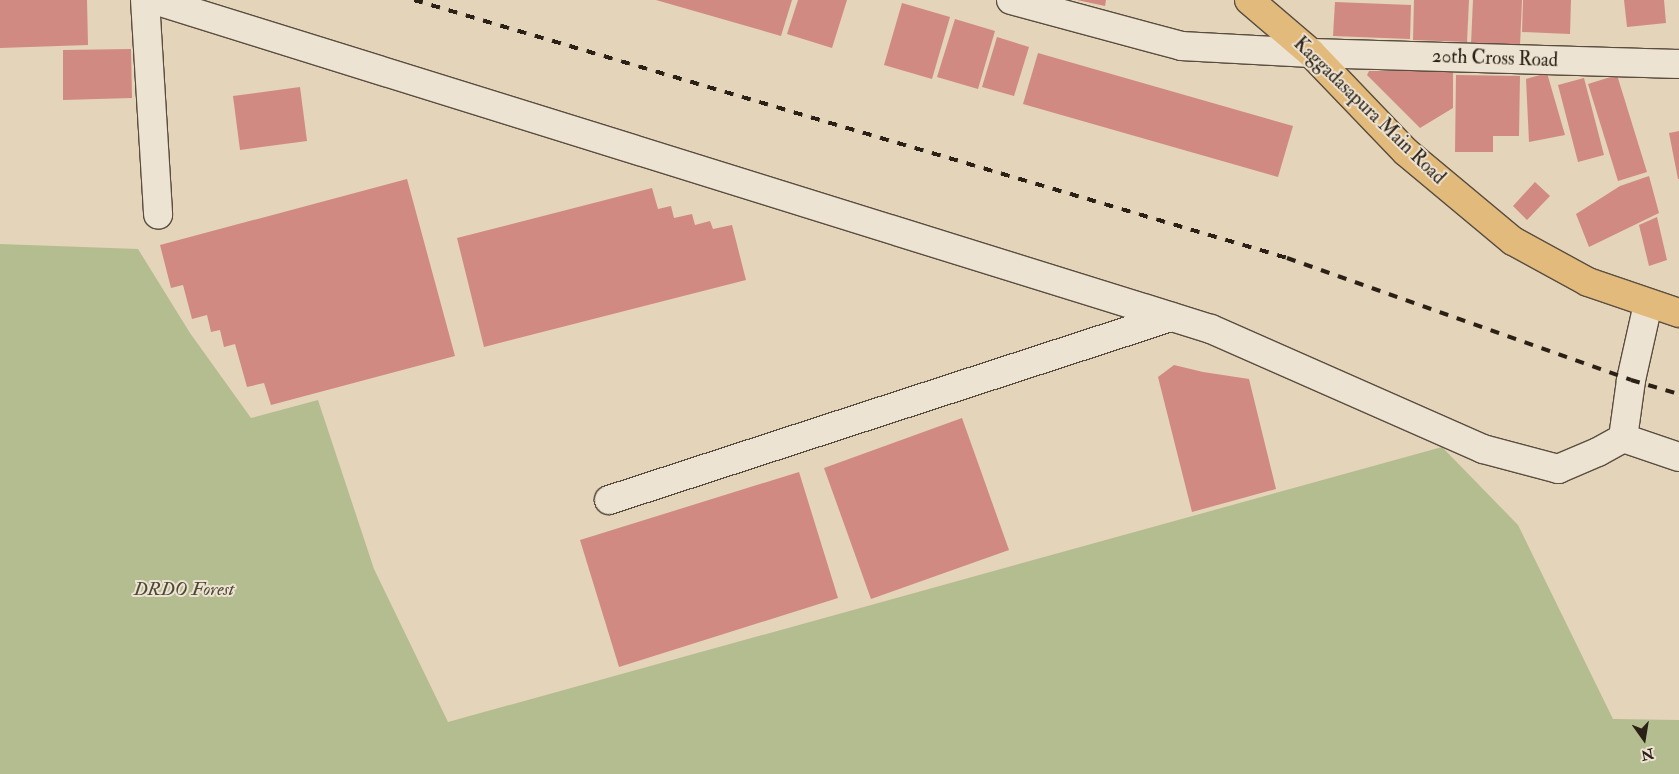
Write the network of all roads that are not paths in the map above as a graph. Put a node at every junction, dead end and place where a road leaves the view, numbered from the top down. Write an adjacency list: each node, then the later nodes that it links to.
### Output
1 (145, 0): 7 (street)
2 (154, 0): 10 (street)
3 (1011, 0): 5 (street, 20th Cross Road)
4 (1249, 0): 5 (main road, Kaggadasapura Main Road)
5 (1311, 53): 6 (street, 20th Cross Road); 8 (main road, Kaggadasapura Main Road)
6 (1679, 64)
7 (158, 215)
8 (1648, 304): 9 (main road, Kaggadasapura Main Road); 11 (street)
9 (1679, 314)
10 (1171, 317): 11 (street); 13 (street)
11 (1622, 438): 12 (street)
12 (1679, 456)
13 (609, 500)

